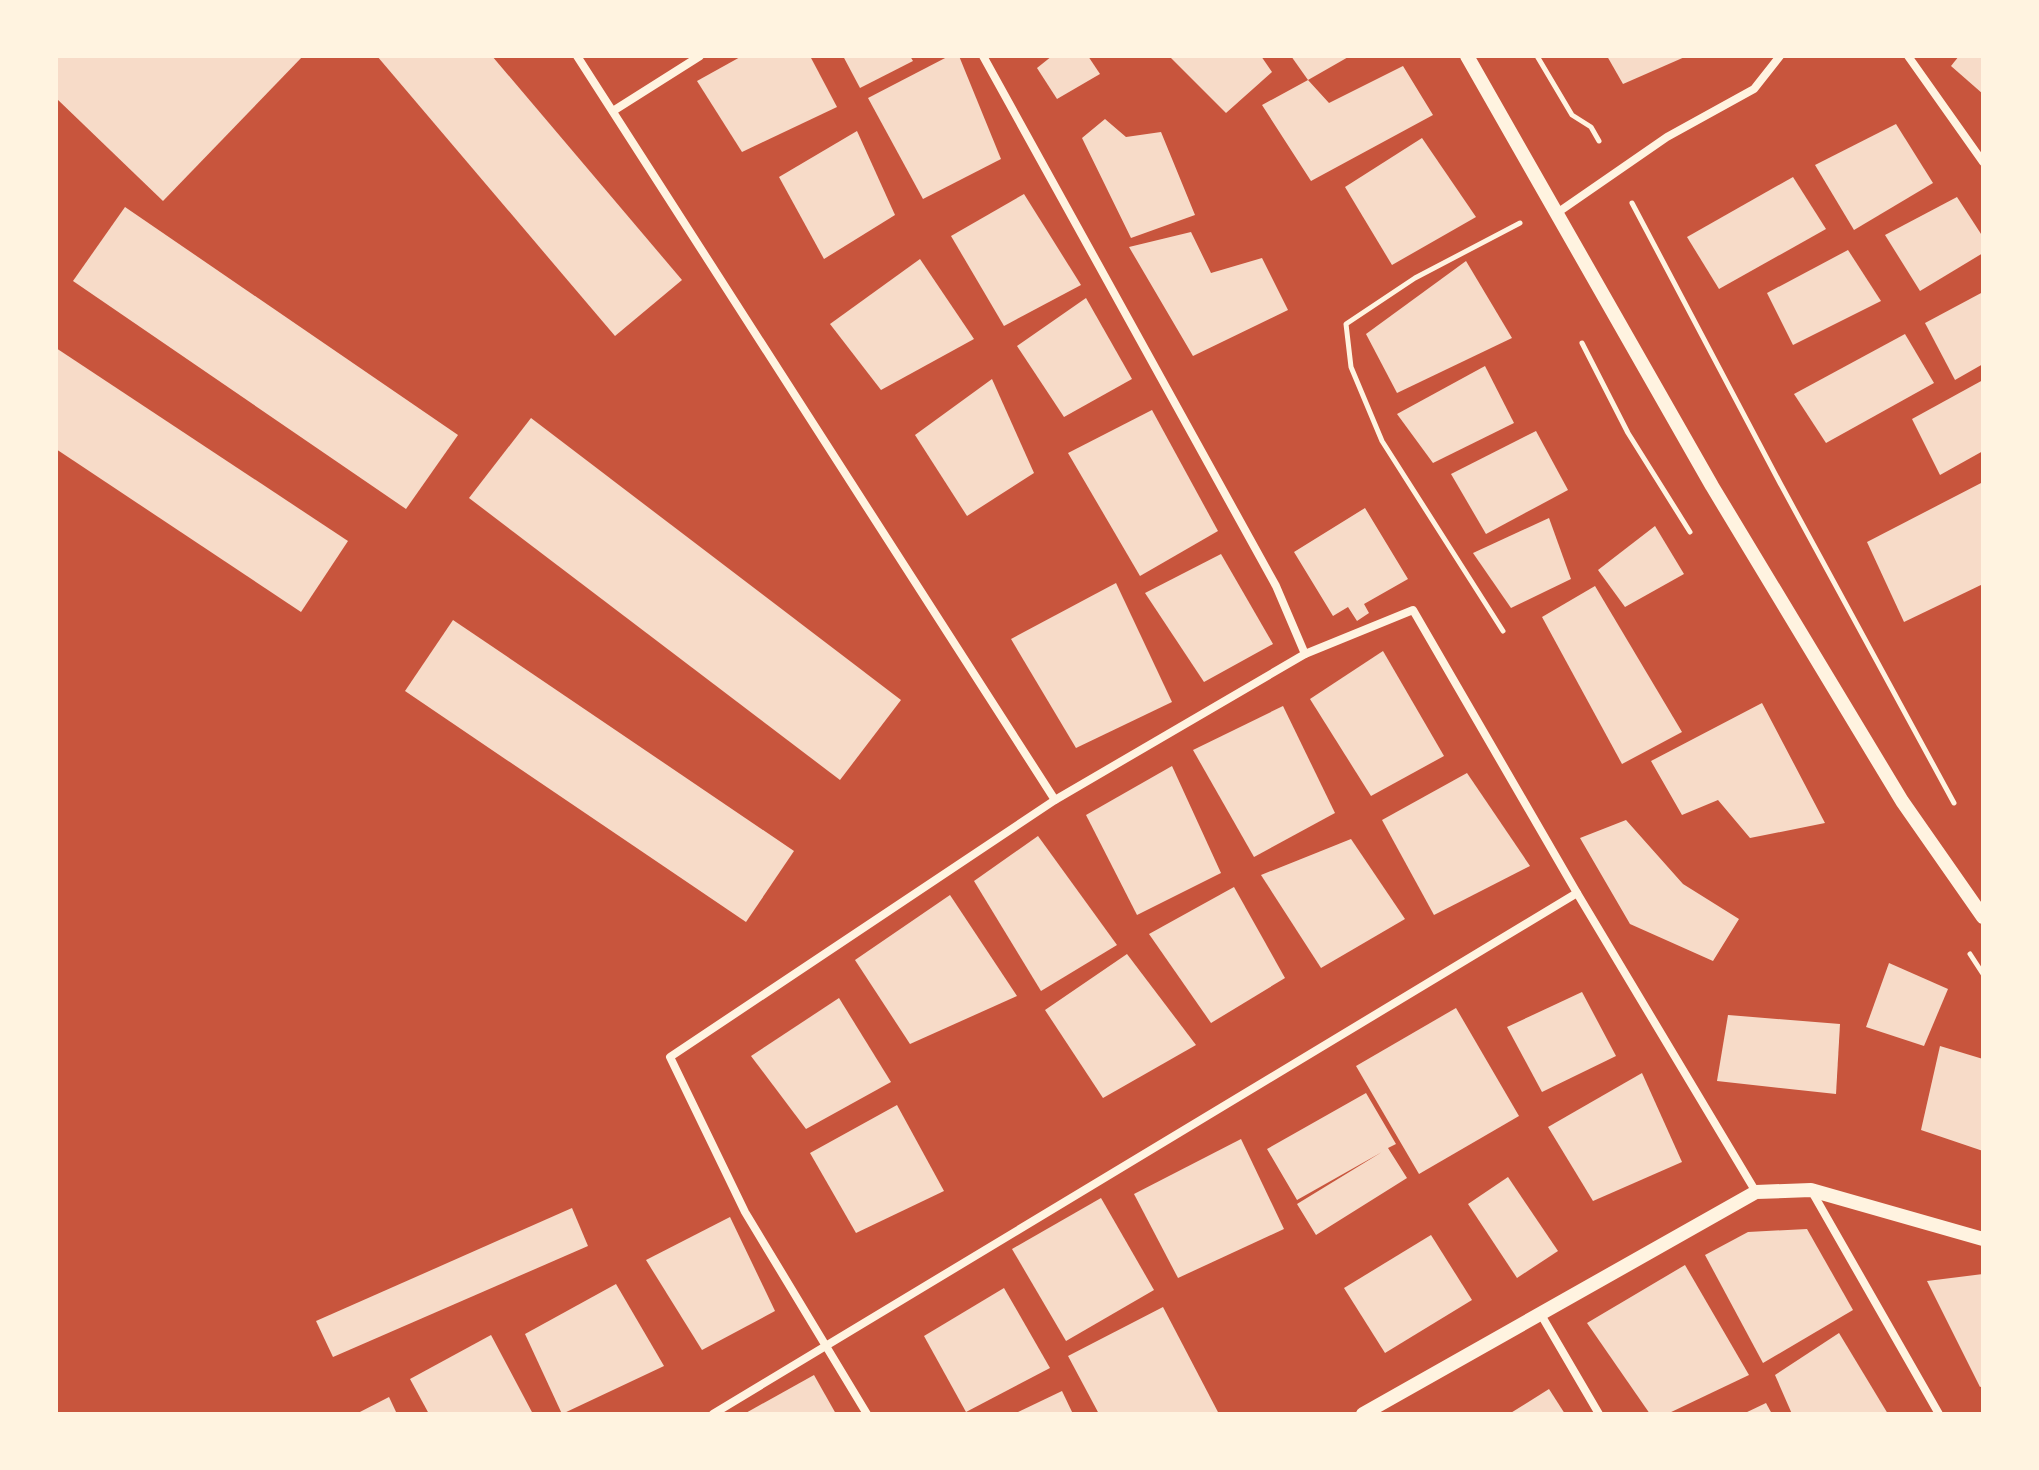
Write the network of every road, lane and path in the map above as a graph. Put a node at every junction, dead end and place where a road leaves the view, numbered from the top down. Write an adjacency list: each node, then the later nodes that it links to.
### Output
1 (577, 56): 8 (street)
2 (700, 56): 8 (street)
3 (983, 56): 14 (street)
4 (1467, 56): 11 (street)
5 (1537, 56): 10 (path)
6 (1780, 56): 10 (street)
7 (1908, 56): 9 (street)
8 (613, 111): 15 (street)
9 (1983, 162)
10 (1616, 172): 11 (street); 16 (path)
11 (1557, 213): 18 (street)
12 (1521, 223): 13 (path)
13 (1503, 631)
14 (1305, 654): 15 (street); 17 (street)
15 (1055, 800): 23 (street)
16 (1957, 809)
17 (1577, 893): 20 (street); 23 (street)
18 (1983, 917)
19 (1811, 1190): 20 (street); 21 (street); 28 (street)
20 (1756, 1192): 22 (street)
21 (1983, 1239)
22 (1540, 1313): 26 (street); 27 (street)
23 (826, 1346): 24 (street); 25 (street)
24 (713, 1414)
25 (867, 1414)
26 (1363, 1414)
27 (1599, 1414)
28 (1939, 1414)

